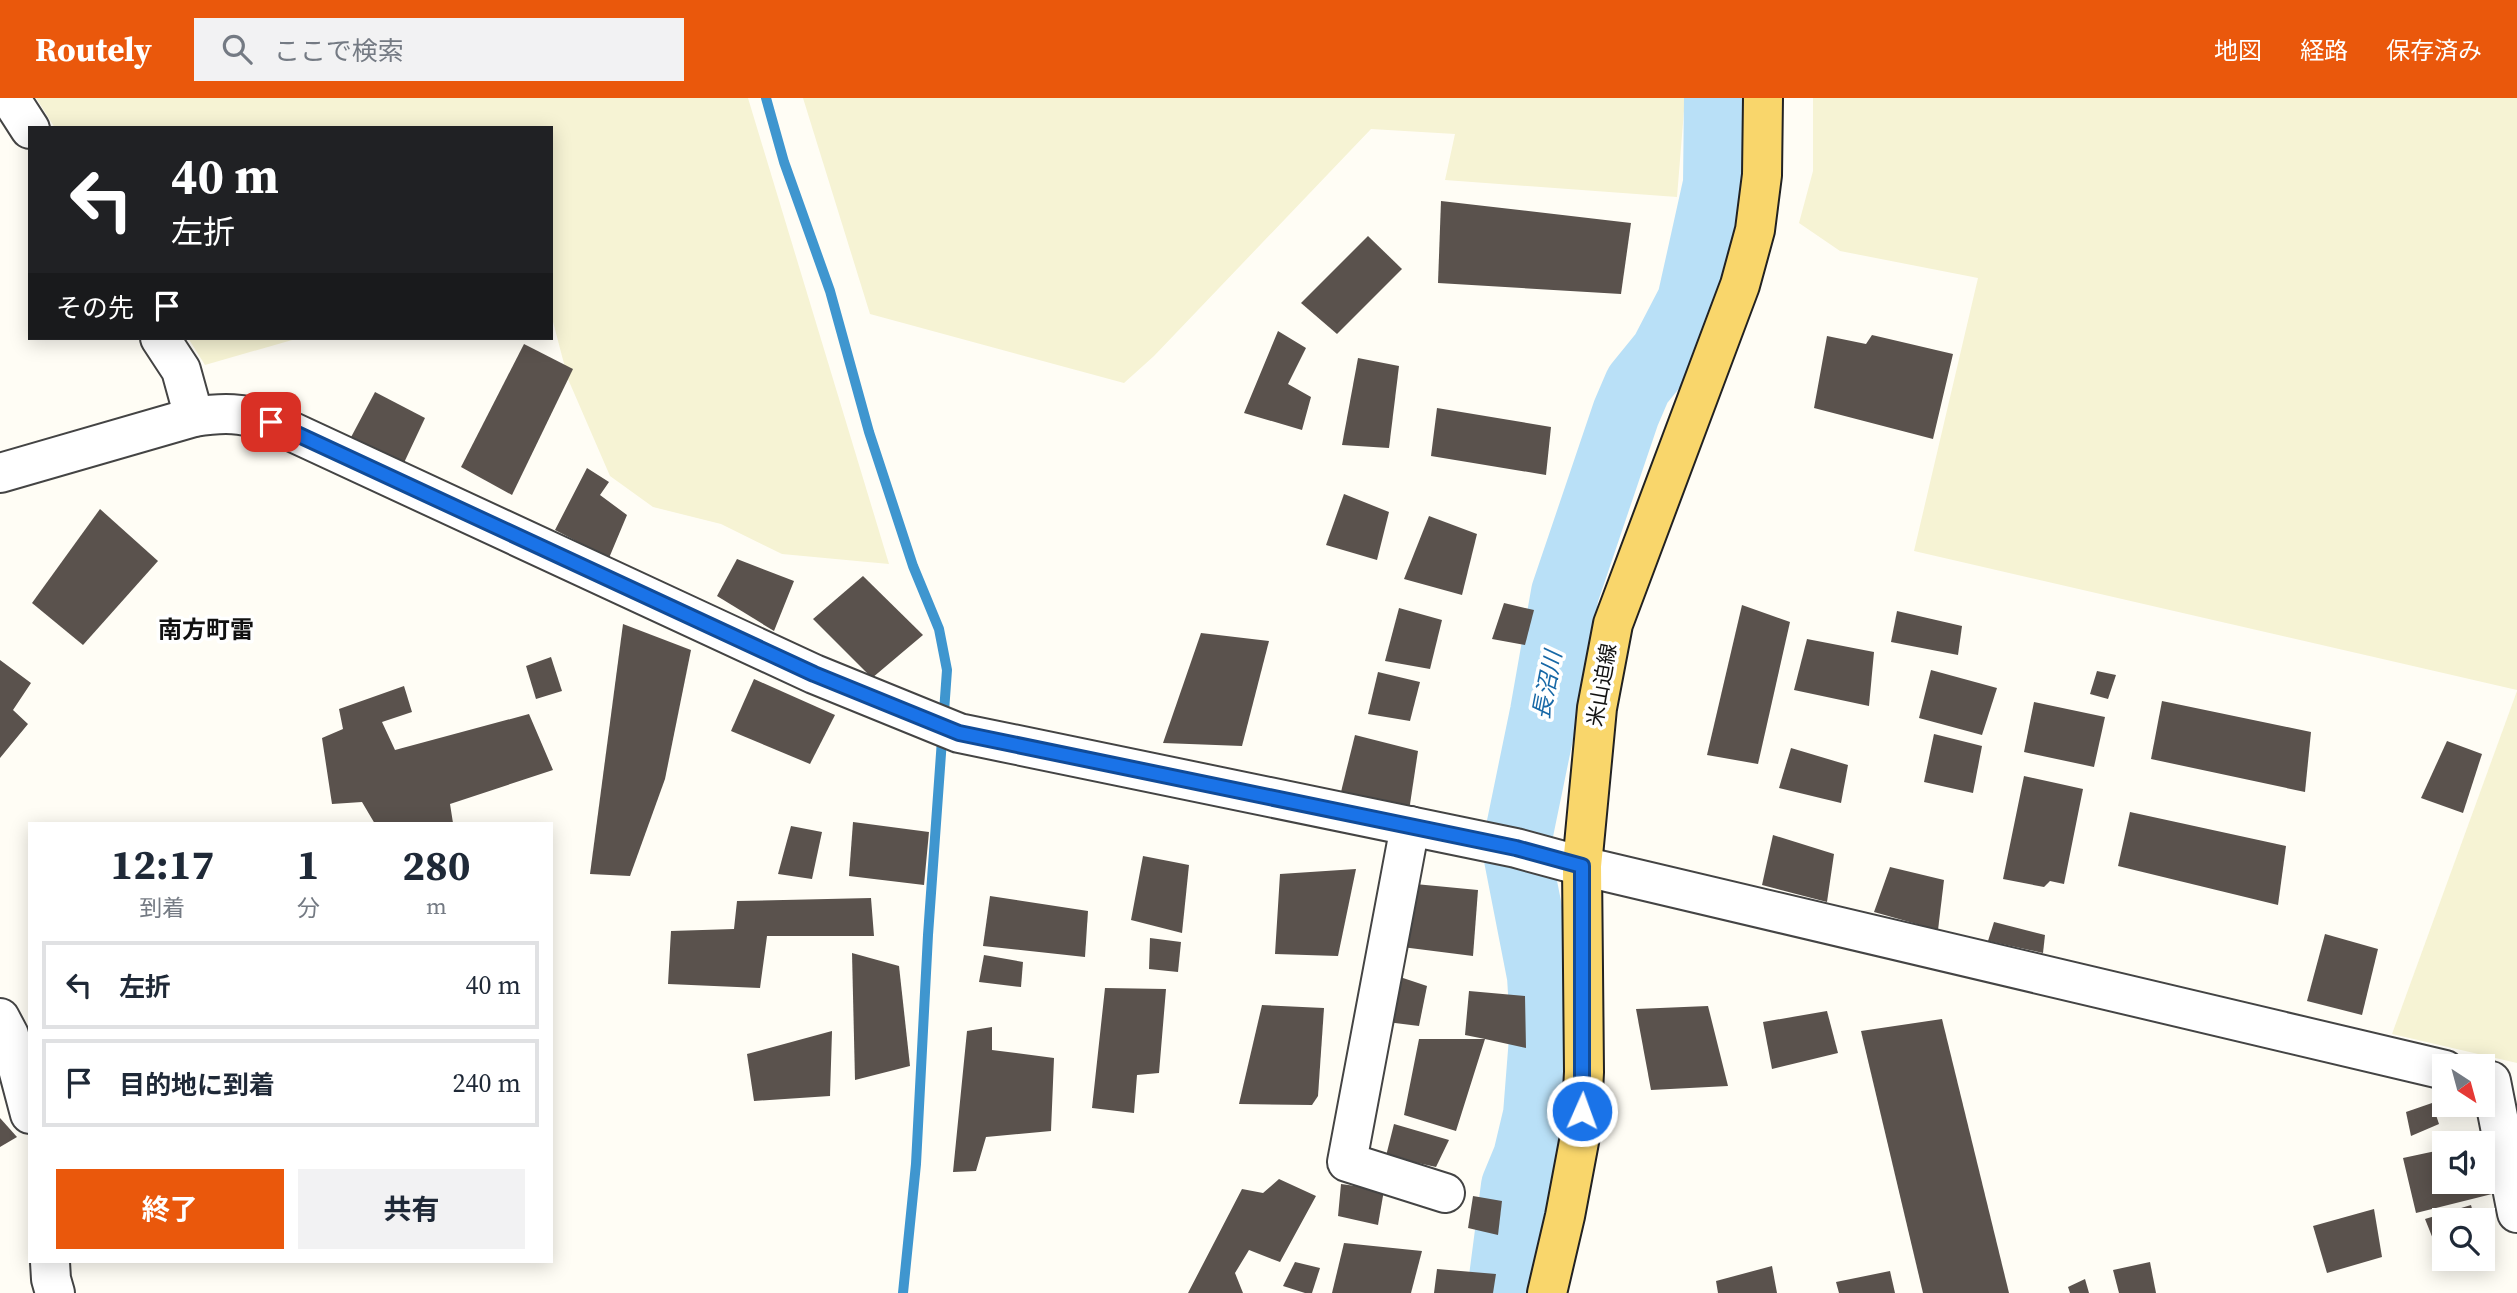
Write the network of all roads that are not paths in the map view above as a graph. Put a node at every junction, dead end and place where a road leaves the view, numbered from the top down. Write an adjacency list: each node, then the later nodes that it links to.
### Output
1 (10, 98): 3 (street)
2 (1763, 98): 8 (main road, 米山迫線)
3 (28, 126)
4 (161, 340): 5 (street)
5 (194, 417): 6 (street); 7 (street)
6 (0, 473)
7 (1410, 826): 8 (street); 13 (street)
8 (1582, 866): 10 (street); 17 (main road, 米山迫線)
9 (0, 1017): 12 (street)
10 (2432, 1067)
11 (2497, 1083): 14 (street)
12 (28, 1106)
13 (1445, 1193)
14 (2517, 1213)
15 (50, 1263): 16 (street)
16 (55, 1293)
17 (1546, 1293)

